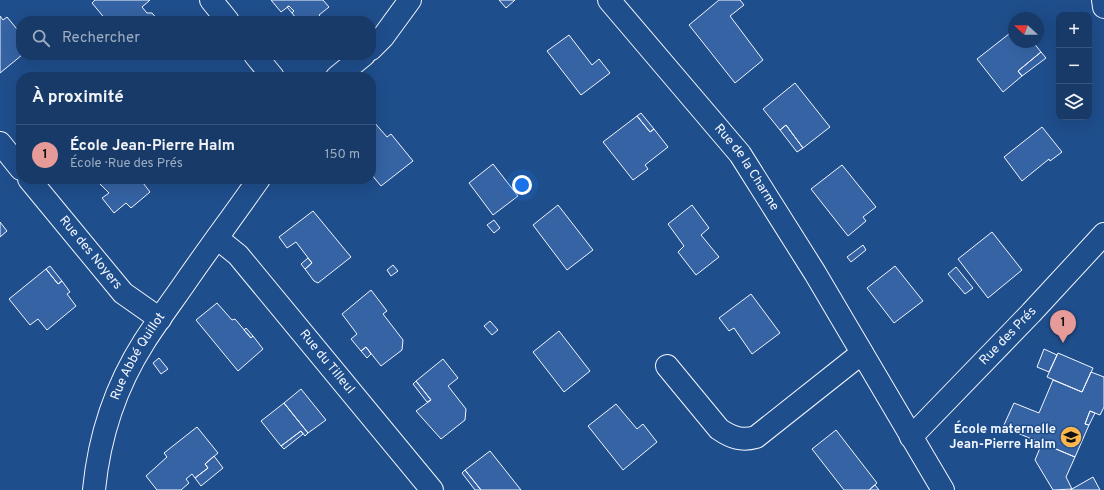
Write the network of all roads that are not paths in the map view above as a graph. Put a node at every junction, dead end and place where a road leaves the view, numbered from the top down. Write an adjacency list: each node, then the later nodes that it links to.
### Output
1 (211, 0): 6 (street)
2 (410, 0): 7 (street)
3 (608, 0): 19 (street, Rue de la Charme)
4 (1103, 0): 5 (street)
5 (1104, 7)
6 (224, 16)
7 (376, 44)
8 (260, 60): 10 (street)
9 (358, 60): 11 (street)
10 (269, 72)
11 (343, 72)
12 (0, 143): 13 (street)
13 (16, 163)
14 (33, 184): 18 (street, Rue des Noyers)
15 (256, 184): 17 (street, Rue Abbé Quillot)
16 (1104, 234): 21 (street, Rue des Prés)
17 (217, 238): 18 (street, Rue Abbé Quillot); 23 (street, Rue du Tilleul)
18 (160, 319): 22 (street, Rue Abbé Quillot)
19 (862, 353): 20 (street); 21 (street, Rue de la Charme)
20 (667, 366)
21 (911, 437): 24 (street, Rue de la Charme)
22 (94, 490)
23 (432, 490)
24 (943, 490)

